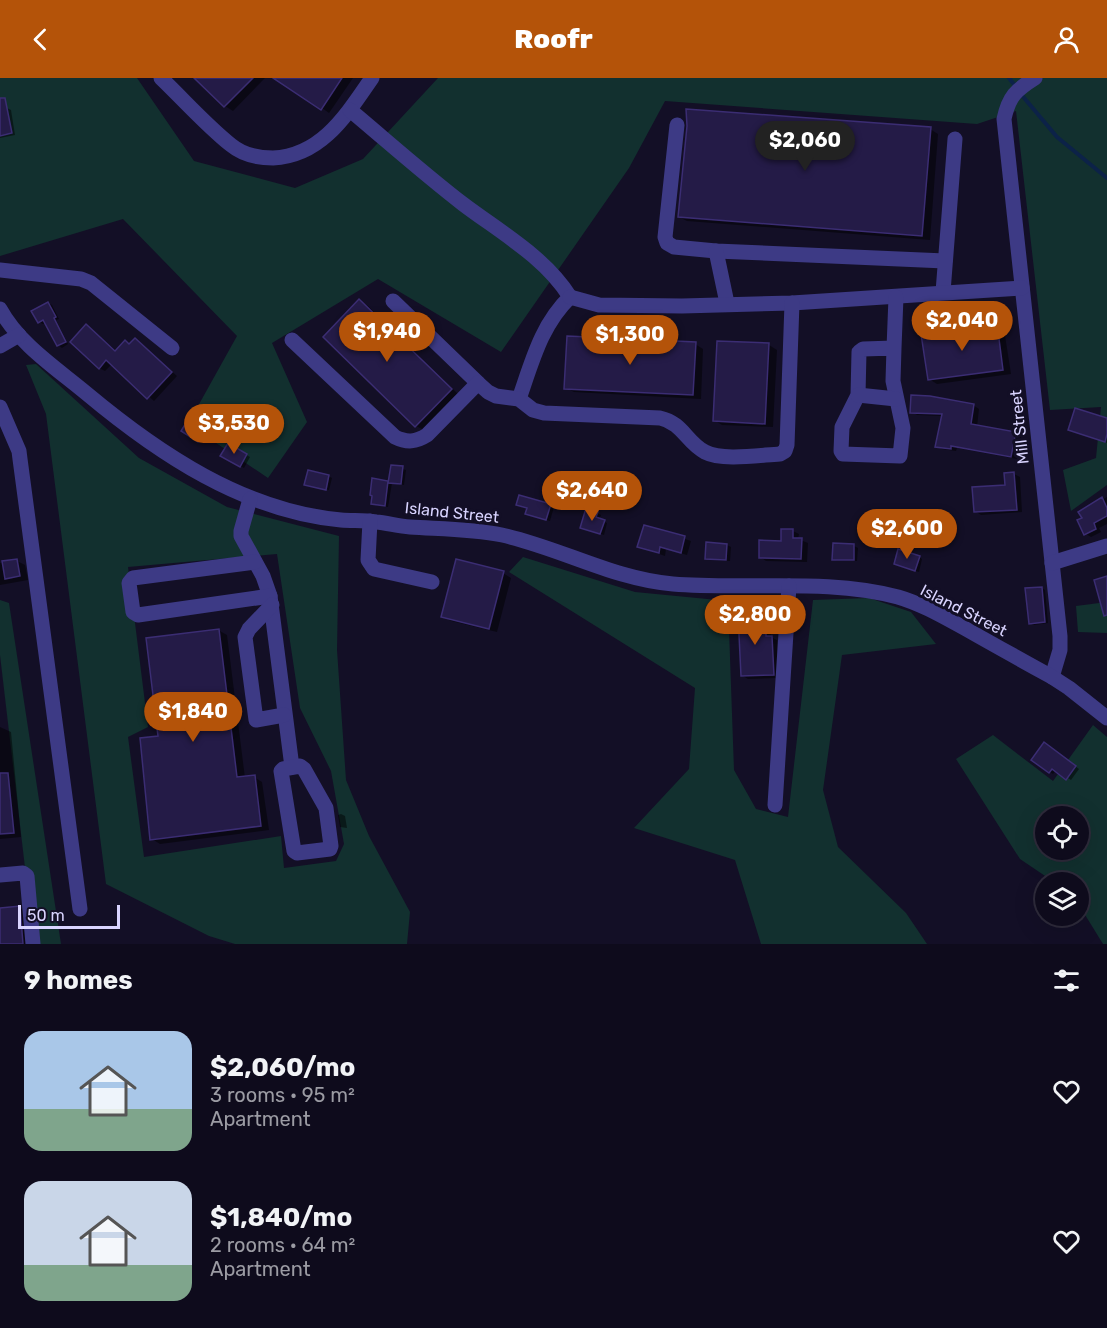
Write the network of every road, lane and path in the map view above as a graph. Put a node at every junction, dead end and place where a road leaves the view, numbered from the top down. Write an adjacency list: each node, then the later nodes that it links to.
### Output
1 (161, 78): 4 (street)
2 (372, 78): 4 (street)
3 (1035, 78): 10 (street, Mill Street)
4 (350, 110): 12 (street)
5 (677, 125): 7 (street)
6 (955, 139): 8 (street)
7 (716, 251): 8 (street); 15 (street)
8 (945, 261): 11 (street)
9 (0, 270): 21 (street)
10 (1022, 288): 11 (street); 33 (street, Mill Street)
11 (943, 292): 13 (street)
12 (570, 297): 15 (street); 25 (street)
13 (896, 297): 16 (street); 22 (street)
14 (393, 302): 23 (street)
15 (727, 303): 16 (street)
16 (792, 303): 25 (street)
17 (0, 309): 18 (street, Island Street)
18 (19, 335): 20 (street); 29 (street, Island Street)
19 (292, 340): 23 (street)
20 (0, 346)
21 (172, 348)
22 (894, 348): 24 (street); 26 (street)
23 (478, 383): 25 (street)
24 (858, 394): 26 (street); 26 (street)
25 (519, 399)
26 (896, 399)
27 (0, 407): 28 (street)
28 (5, 434): 43 (street)
29 (250, 499): 30 (street, Island Street); 32 (street)
30 (370, 521): 34 (street); 35 (street, Island Street)
31 (1107, 546): 33 (street)
32 (255, 562): 36 (street); 36 (street)
33 (1052, 563): 37 (street, Mill Street)
34 (432, 582)
35 (789, 586): 37 (street, Island Street); 41 (street)
36 (271, 600): 38 (street); 38 (street)
37 (1052, 677): 39 (street, Island Street)
38 (284, 715): 40 (street)
39 (1107, 718)
40 (292, 767): 40 (street)
41 (775, 805)
42 (0, 875): 44 (street)
43 (80, 909)
44 (33, 944)

